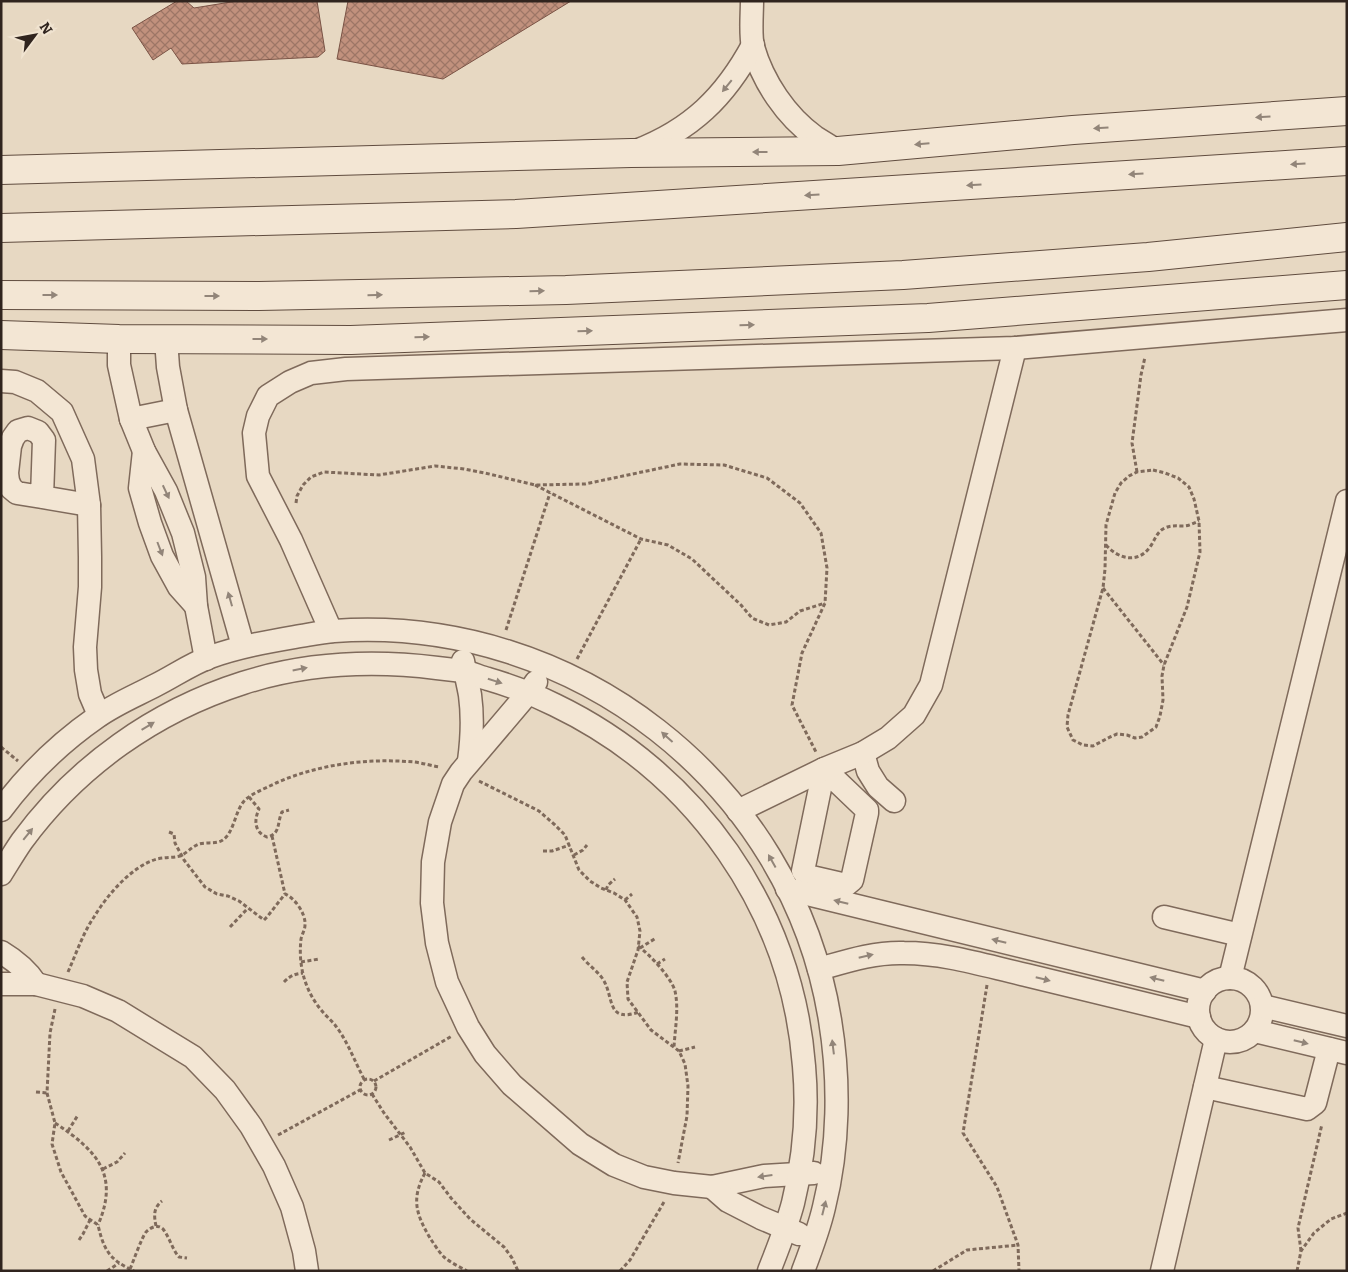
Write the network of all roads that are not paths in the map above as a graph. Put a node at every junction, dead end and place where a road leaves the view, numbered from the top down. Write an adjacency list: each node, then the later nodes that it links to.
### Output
1 (752, 1): 2 (street)
2 (753, 46): 4 (street); 5 (street, one-way to 5)
3 (1347, 111): 4 (street, one-way to 4)
4 (838, 151): 5 (street, one-way to 5)
5 (631, 153): 7 (street)
6 (1347, 161): 8 (street, one-way to 8)
7 (1, 170)
8 (1, 228)
9 (1347, 237): 11 (street, one-way to 9)
10 (1347, 285): 15 (street, one-way to 10)
11 (1, 295)
12 (1347, 320): 16 (street)
13 (1, 335): 14 (street)
14 (118, 339): 15 (street); 19 (street)
15 (166, 339): 18 (street)
16 (1015, 348): 23 (street); 31 (street)
17 (1, 381): 22 (street)
18 (176, 410): 19 (street); 25 (street, one-way to 18)
19 (131, 419): 26 (street, one-way to 26)
20 (42, 497): 22 (street)
21 (1347, 501): 40 (street)
22 (89, 505): 30 (street)
23 (331, 631): 24 (street); 25 (street)
24 (459, 638): 27 (street); 28 (street)
25 (244, 646): 26 (street)
26 (206, 659): 30 (street)
27 (547, 665): 29 (street); 36 (street, one-way to 27)
28 (465, 672): 29 (street, one-way to 29); 32 (street); 37 (street, one-way to 28)
29 (529, 692): 32 (street); 55 (street)
30 (100, 715): 35 (street)
31 (863, 753): 33 (street); 34 (street)
32 (469, 761): 56 (street)
33 (824, 769): 33 (street); 36 (street)
34 (894, 800)
35 (1, 810)
36 (738, 811): 38 (street, one-way to 36)
37 (1, 874)
38 (788, 889): 42 (street); 46 (street, one-way to 38)
39 (1164, 917): 40 (street)
40 (1240, 935): 43 (street)
41 (1, 952): 45 (street)
42 (819, 969): 48 (street, one-way to 48); 54 (street, one-way to 42)
43 (1230, 978): 46 (street); 47 (street)
44 (1, 984): 45 (street)
45 (36, 984): 59 (street)
46 (1204, 991): 48 (street)
47 (1262, 1006): 49 (street); 50 (street)
48 (1199, 1018): 51 (street)
49 (1347, 1026)
50 (1255, 1031): 51 (street); 52 (street, one-way to 52)
51 (1216, 1038): 53 (street)
52 (1338, 1051): 53 (street)
53 (1205, 1087): 62 (street)
54 (831, 1172): 55 (street); 58 (street, one-way to 54)
55 (799, 1173): 56 (street, one-way to 56); 57 (street)
56 (712, 1187): 57 (street)
57 (785, 1229): 58 (street); 60 (street)
58 (815, 1239): 61 (street)
59 (307, 1271)
60 (769, 1271)
61 (803, 1271)
62 (1162, 1271)

